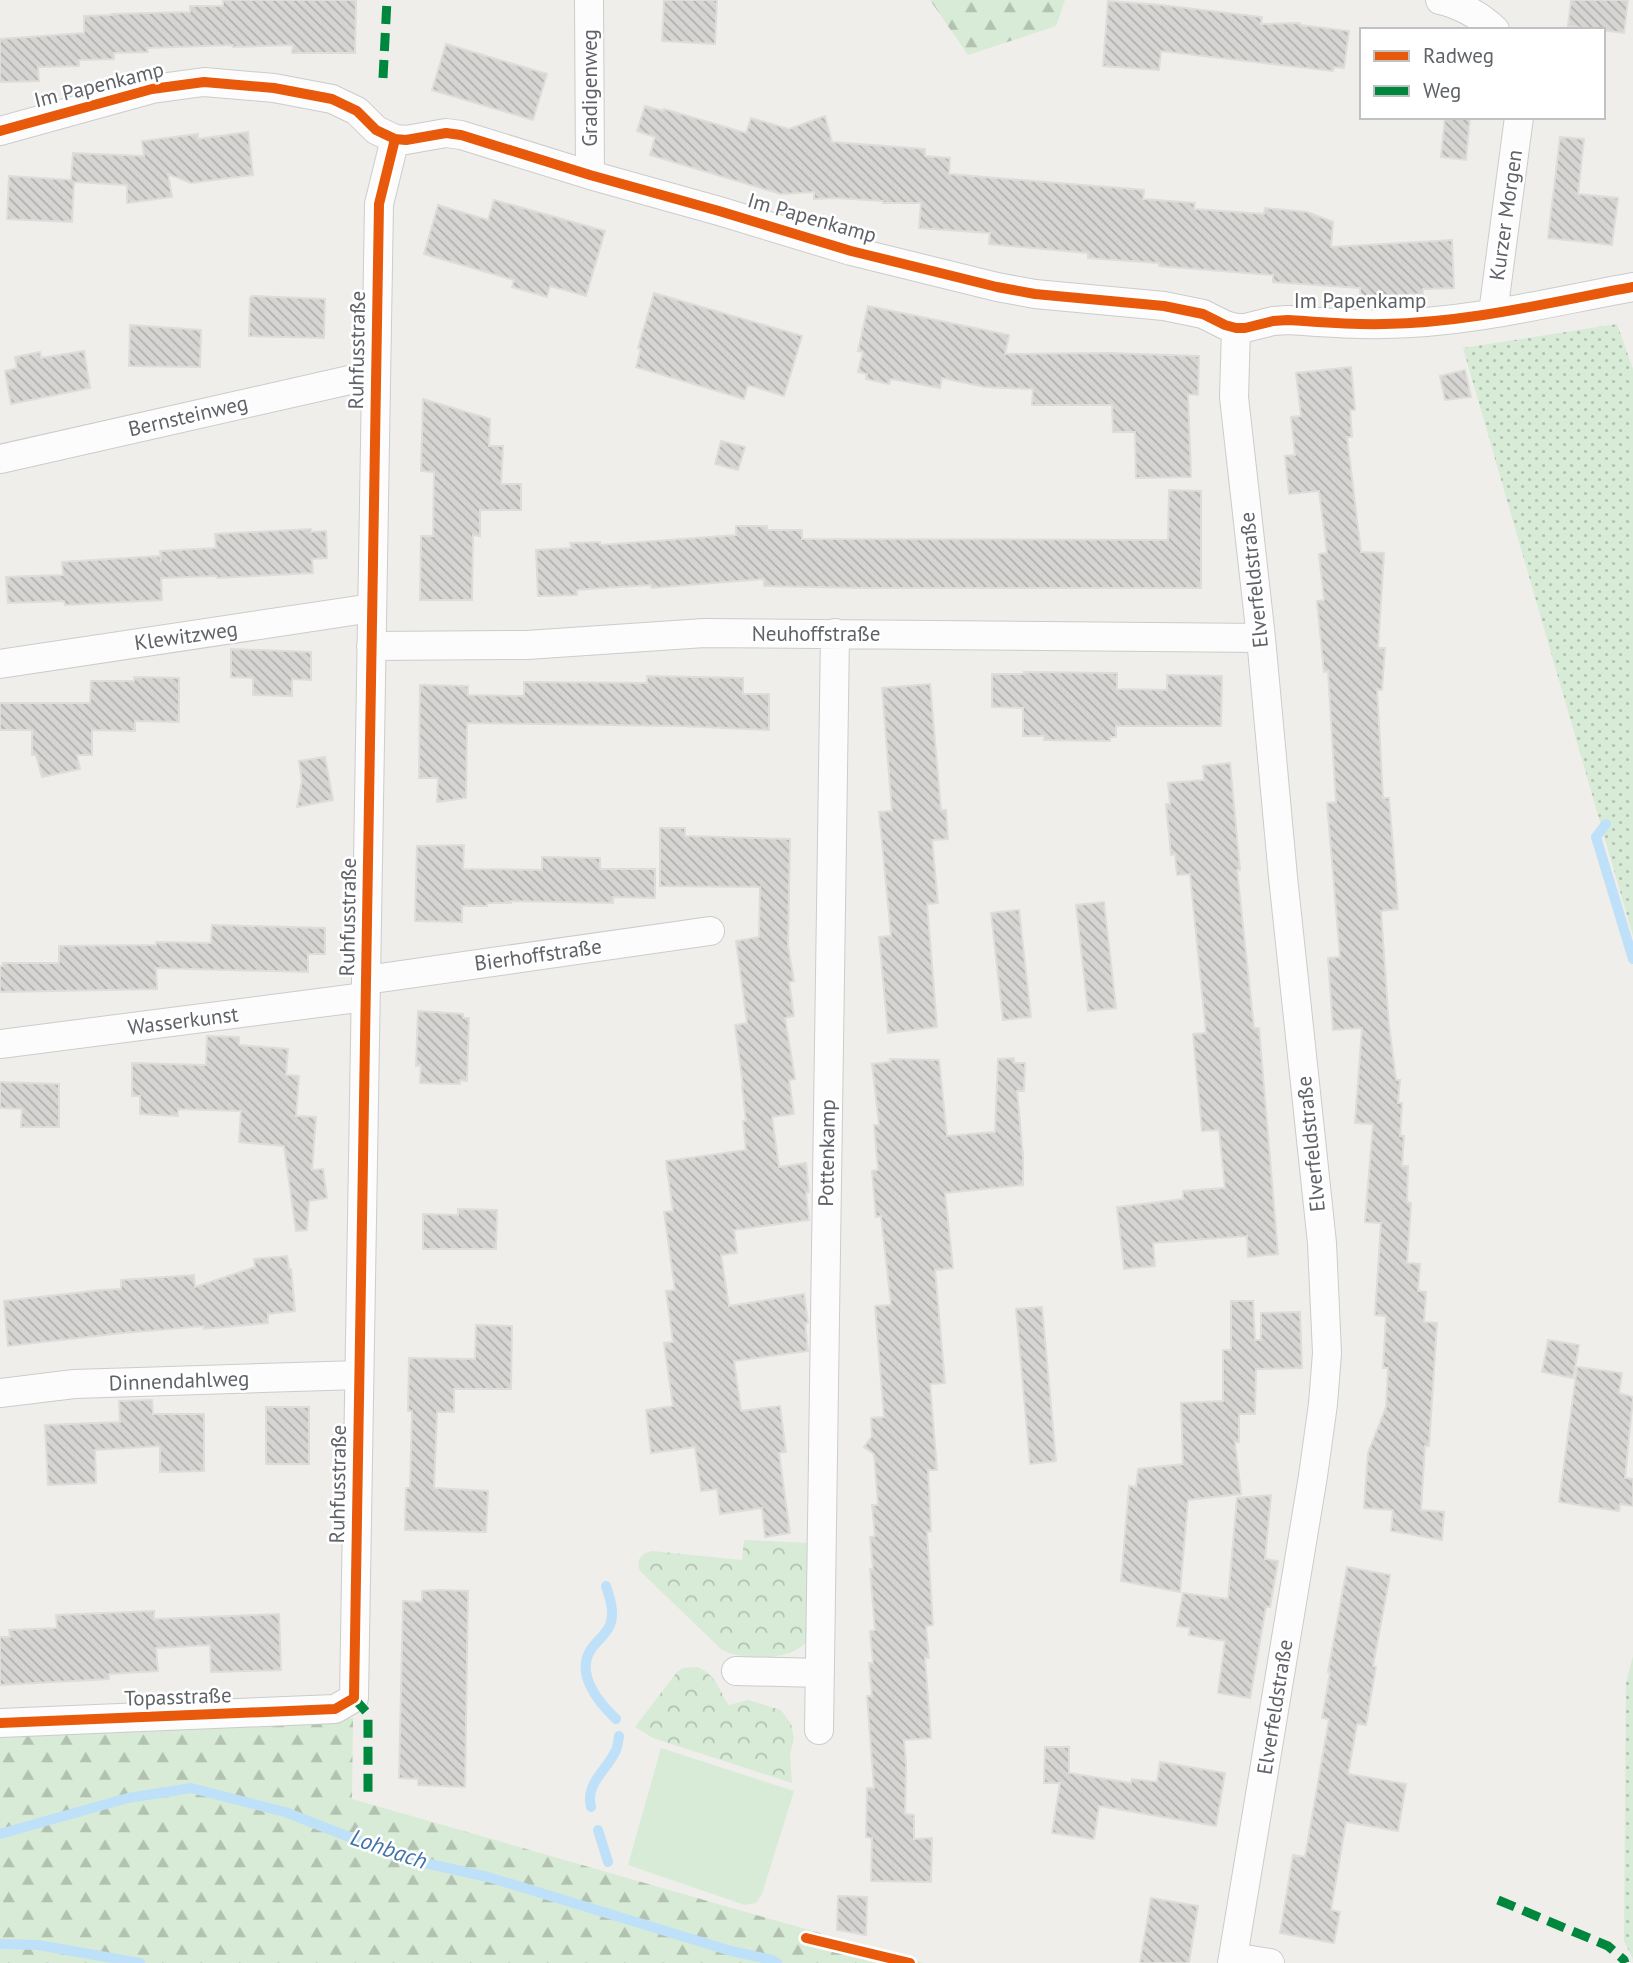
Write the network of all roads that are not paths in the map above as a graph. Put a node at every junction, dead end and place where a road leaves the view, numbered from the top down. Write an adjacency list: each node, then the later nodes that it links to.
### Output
1 (589, 0): 7 (street, Gradigenweg)
2 (1440, 0): 3 (street)
3 (1492, 28)
4 (1519, 119): 9 (street, Kurzer Morgen)
5 (0, 131): 6 (street, Im Papenkamp)
6 (395, 139): 7 (street, Im Papenkamp); 11 (street, Ruhfusstraße)
7 (590, 175): 10 (street, Im Papenkamp)
8 (1633, 287): 9 (street, Im Papenkamp)
9 (1493, 313): 10 (street, Im Papenkamp)
10 (1236, 328): 15 (street, Elverfeldstraße)
11 (376, 374): 12 (street, Bernsteinweg); 13 (street, Ruhfusstraße)
12 (0, 459)
13 (372, 608): 16 (street, Ruhfusstraße); 17 (street, Klewitzweg)
14 (835, 634): 15 (street, Neuhoffstraße); 16 (street, Neuhoffstraße); 24 (street, Pottenkamp)
15 (1261, 638): 28 (street, Elverfeldstraße)
16 (371, 646): 19 (street, Ruhfusstraße)
17 (0, 664)
18 (710, 931): 19 (street, Bierhoffstraße)
19 (366, 988): 20 (street, Wasserkunst); 21 (street, Ruhfusstraße)
20 (0, 1044)
21 (359, 1375): 22 (street, Dinnendahlweg); 25 (street, Ruhfusstraße)
22 (0, 1393)
23 (736, 1671): 24 (street)
24 (820, 1673): 27 (street, Pottenkamp)
25 (354, 1698): 26 (street, Topasstraße)
26 (0, 1723)
27 (819, 1730)
28 (1233, 1960): 29 (street, Elverfeldstraße)
29 (1269, 1963)

